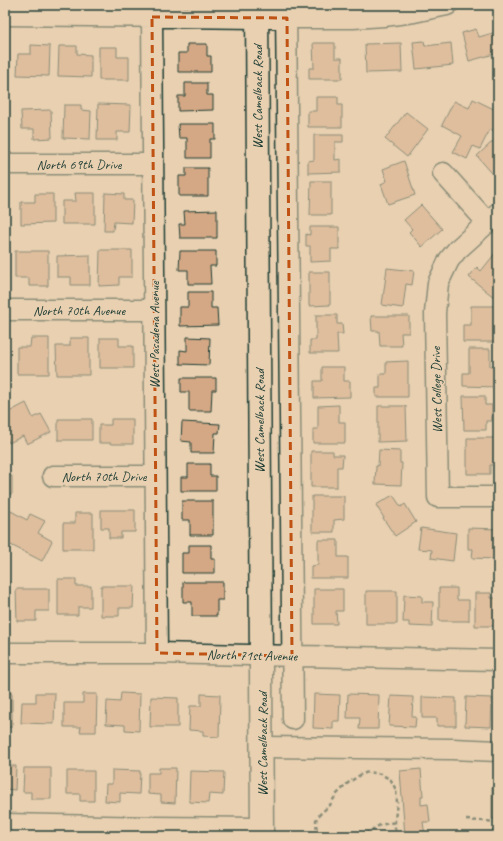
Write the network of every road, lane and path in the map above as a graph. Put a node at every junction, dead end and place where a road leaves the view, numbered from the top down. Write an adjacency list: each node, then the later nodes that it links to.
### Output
1 (447, 5): 3 (street)
2 (257, 12): 3 (street); 5 (street); 17 (main road, West Camelback Road)
3 (287, 12): 18 (street)
4 (5, 15): 5 (street)
5 (152, 17): 7 (street, West Pasadena Avenue)
6 (5, 164): 7 (street, North 69th Drive)
7 (153, 164): 11 (street, West Pasadena Avenue)
8 (443, 173): 9 (street)
9 (492, 218): 14 (street, West College Drive)
10 (5, 310): 11 (street, North 70th Avenue)
11 (154, 310): 13 (street, West Pasadena Avenue)
12 (52, 476): 13 (street, North 70th Drive)
13 (155, 476): 16 (street, West Pasadena Avenue)
14 (498, 497)
15 (5, 653): 16 (street, North 71st Avenue)
16 (157, 653): 17 (street, North 71st Avenue)
17 (261, 655): 18 (street, North 71st Avenue); 21 (main road, West Camelback Road)
18 (292, 656): 19 (street, North 71st Avenue); 20 (street)
19 (498, 660)
20 (293, 719)
21 (262, 747): 22 (street); 28 (main road, West Camelback Road)
22 (498, 751)
23 (466, 820): 25 (path)
24 (395, 822): 29 (path); 30 (path); 31 (path)
25 (498, 822)
26 (6, 828): 27 (street)
27 (154, 832): 28 (street)
28 (262, 832)
29 (365, 834)
30 (317, 836)
31 (398, 836)

